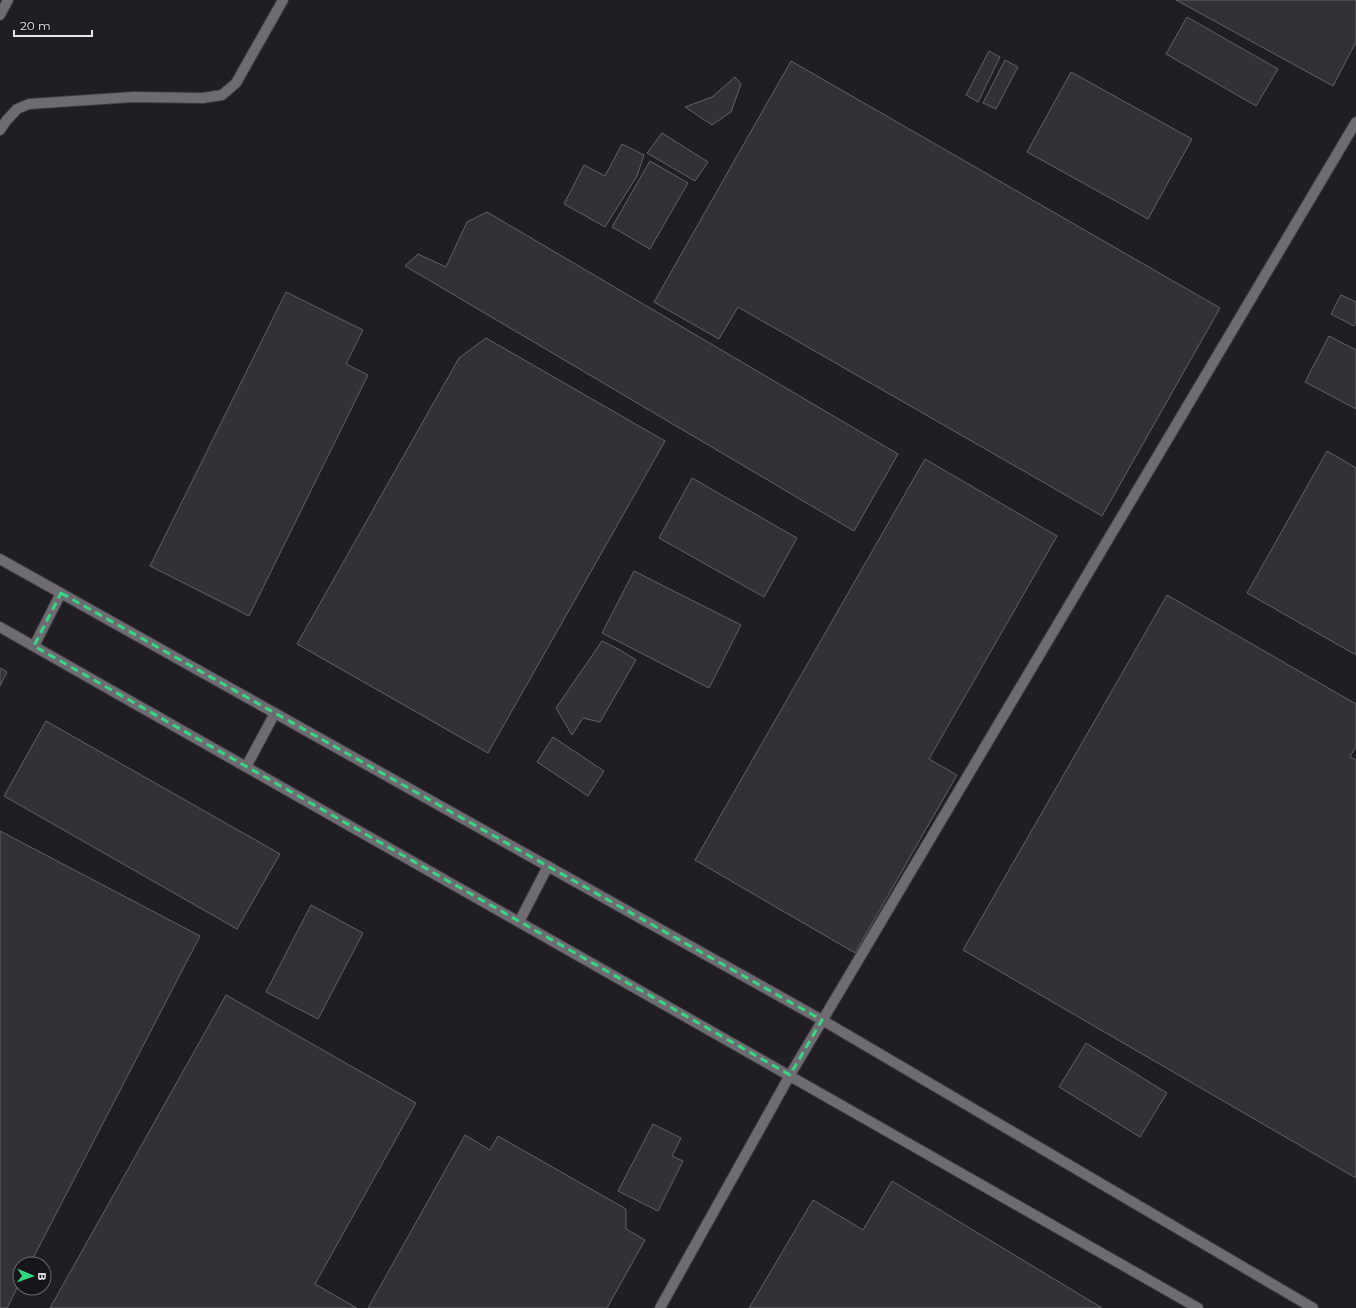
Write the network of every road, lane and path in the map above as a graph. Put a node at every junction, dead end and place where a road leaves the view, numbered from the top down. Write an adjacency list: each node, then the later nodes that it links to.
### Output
1 (8, 0): 3 (street)
2 (283, 0): 5 (street)
3 (0, 15)
4 (1356, 122): 14 (street)
5 (0, 130)
6 (0, 559): 7 (street)
7 (61, 593): 9 (street); 10 (street)
8 (0, 627): 9 (street)
9 (34, 646): 11 (street)
10 (275, 713): 11 (street); 12 (street)
11 (246, 767): 13 (street)
12 (548, 866): 13 (street); 14 (street)
13 (519, 922): 15 (street)
14 (822, 1020): 15 (street); 18 (street)
15 (790, 1075): 16 (street); 17 (street)
16 (660, 1308)
17 (1198, 1308)
18 (1313, 1308)

